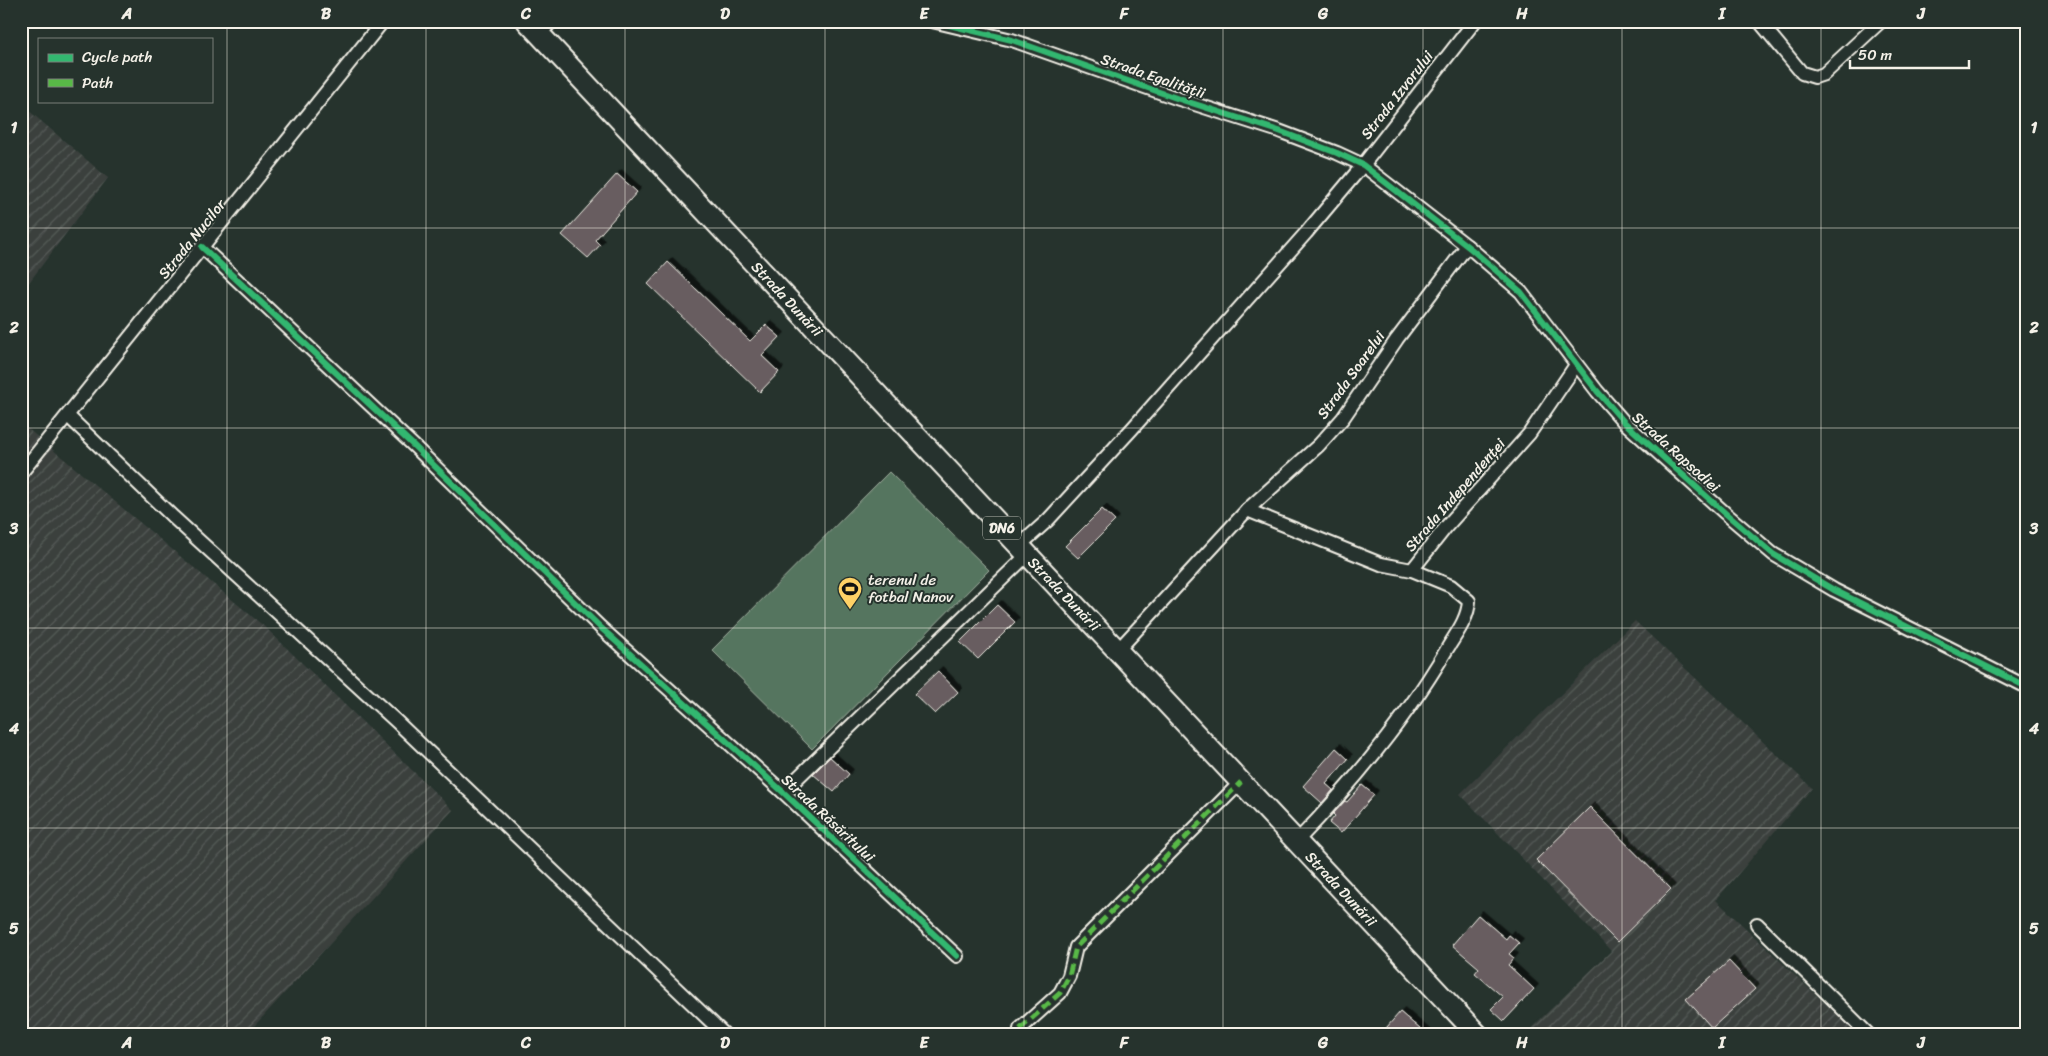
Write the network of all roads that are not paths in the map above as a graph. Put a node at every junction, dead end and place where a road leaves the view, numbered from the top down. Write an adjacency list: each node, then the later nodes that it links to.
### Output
1 (383, 21): 9 (street, Strada Nucilor)
2 (932, 21): 7 (street, Strada Egalității)
3 (1475, 21): 7 (street, Strada Izvorului)
4 (1759, 21): 5 (street)
5 (1882, 21)
6 (539, 25): 14 (main road, Strada Dunării / DN6)
7 (1364, 165): 8 (street, Strada Rapsodiei); 14 (street)
8 (1467, 246): 10 (street, Strada Rapsodiei); 13 (street, Strada Soarelui)
9 (202, 248): 11 (street, Strada Nucilor); 19 (street, Strada Răsăritului)
10 (1576, 365): 15 (street, Strada Independenței); 17 (street, Strada Rapsodiei)
11 (68, 416): 12 (street, Strada Nucilor); 24 (street)
12 (21, 473)
13 (1246, 510): 15 (street); 16 (street, Strada Soarelui)
14 (1023, 551): 16 (main road, Strada Dunării / DN6); 19 (street, Strada Răsăritului)
15 (1412, 570): 20 (street, Strada Independenței)
16 (1118, 650): 18 (main road, Strada Dunării / DN6)
17 (2027, 687)
18 (1240, 782): 20 (main road, Strada Dunării / DN6); 23 (street)
19 (783, 792): 22 (street, Strada Răsăritului)
20 (1297, 841): 25 (main road, Strada Dunării / DN6)
21 (1757, 924): 26 (street)
22 (957, 956)
23 (1020, 1029)
24 (725, 1035)
25 (1478, 1035)
26 (1869, 1035)

